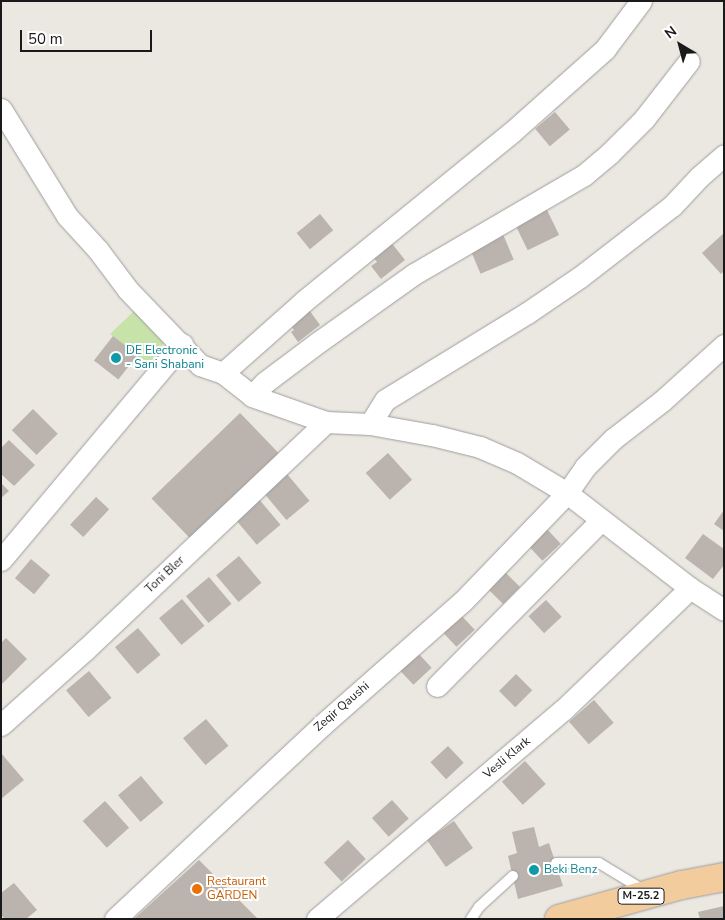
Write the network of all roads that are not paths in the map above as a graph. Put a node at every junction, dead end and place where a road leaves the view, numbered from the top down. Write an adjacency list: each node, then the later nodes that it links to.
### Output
1 (641, 1): 7 (street)
2 (688, 61): 8 (street)
3 (1, 109): 5 (street)
4 (724, 155): 10 (street)
5 (182, 344): 7 (street); 13 (street)
6 (724, 345): 11 (street, Zeqir Qaushi)
7 (223, 373): 8 (street)
8 (252, 396): 9 (street)
9 (326, 422): 10 (street); 17 (street, Toni Bler)
10 (370, 424): 11 (street)
11 (567, 493): 12 (street); 23 (street, Zeqir Qaushi)
12 (601, 520): 14 (street); 16 (street)
13 (1, 560)
14 (690, 588): 15 (street); 24 (street, Vesli Klark)
15 (724, 610)
16 (437, 686)
17 (1, 725)
18 (556, 863): 21 (lane)
19 (513, 876): 25 (lane)
20 (724, 877): 21 (main road, M-25.2)
21 (649, 894): 22 (main road, M-25.2)
22 (600, 913): 26 (main road, M-25.2)
23 (115, 919)
24 (317, 919)
25 (471, 919)
26 (558, 919)

